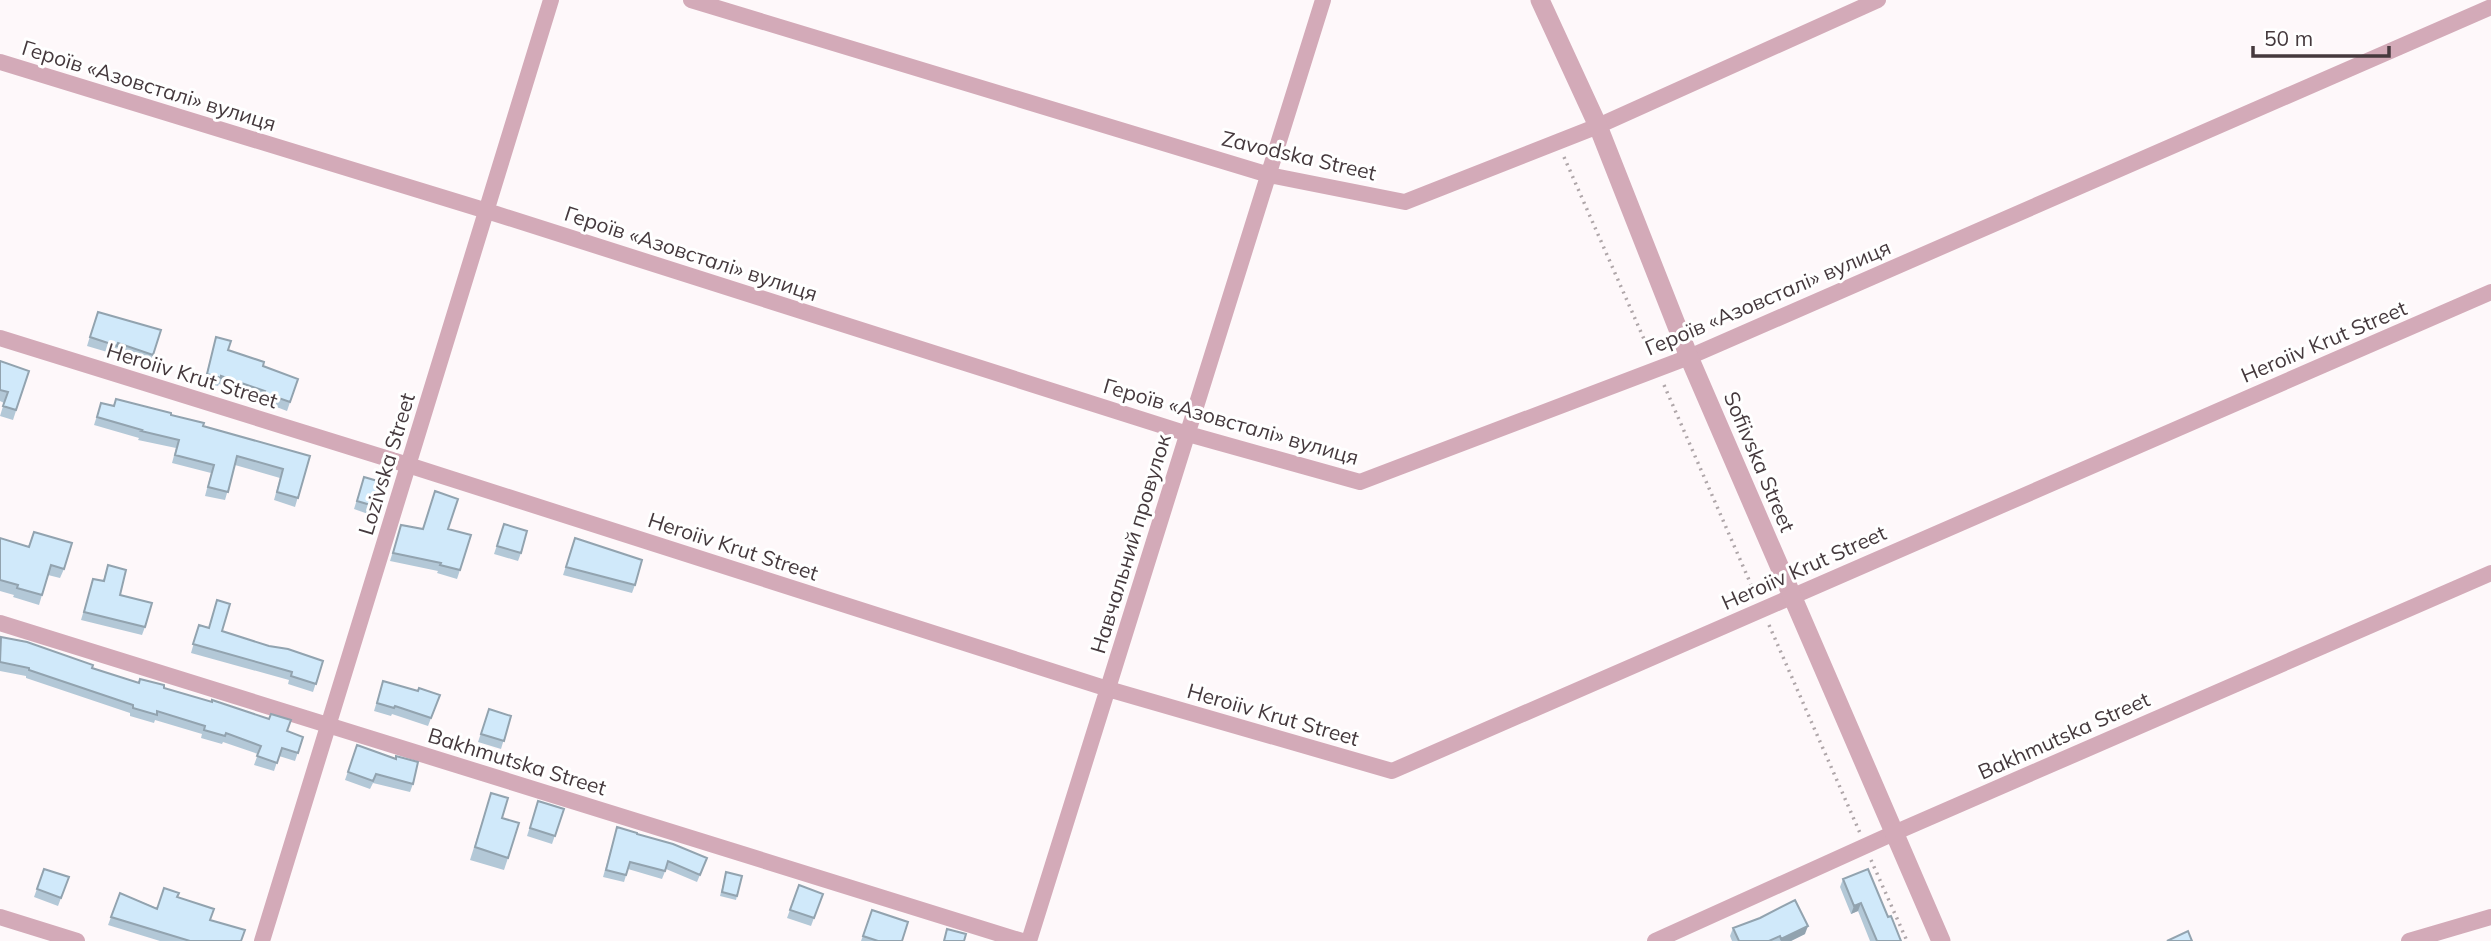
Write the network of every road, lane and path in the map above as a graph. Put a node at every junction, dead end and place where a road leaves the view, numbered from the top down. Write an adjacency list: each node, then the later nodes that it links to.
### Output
1 (551, 0): 11 (street, Lozivska Street)
2 (691, 0): 10 (street, Zavodska Street)
3 (1323, 0): 10 (street, Навчальний провулок)
4 (1540, 0): 8 (street, Sofiivska Street)
5 (1878, 0): 8 (street, Zavodska Street)
6 (2491, 7): 14 (street, Героїв «Азовсталі» вулиця)
7 (0, 62): 11 (street, Героїв «Азовсталі» вулиця)
8 (1598, 126): 9 (street, Zavodska Street); 14 (street, Sofiivska Street)
9 (1558, 142): 10 (street, Zavodska Street); 15 (path)
10 (1269, 175): 16 (street, Навчальний провулок)
11 (487, 211): 16 (street, Героїв «Азовсталі» вулиця); 17 (street, Lozivska Street)
12 (2491, 292): 19 (street, Heroiiv Krut Street)
13 (0, 338): 17 (street, Heroiiv Krut Street)
14 (1689, 357): 15 (street, Героїв «Азовсталі» вулиця); 19 (street, Sofiivska Street)
15 (1657, 369): 16 (street, Героїв «Азовсталі» вулиця); 20 (path)
16 (1188, 434): 22 (street, Навчальний провулок)
17 (408, 465): 22 (street, Heroiiv Krut Street); 23 (street, Lozivska Street)
18 (2491, 573): 24 (street, Bakhmutska Street)
19 (1792, 596): 20 (street, Heroiiv Krut Street); 24 (street, Sofiivska Street)
20 (1762, 609): 22 (street, Heroiiv Krut Street); 25 (path)
21 (0, 623): 23 (street, Bakhmutska Street)
22 (1108, 689): 31 (street, Навчальний провулок)
23 (329, 725): 29 (street, Lozivska Street); 30 (street, Bakhmutska Street)
24 (1894, 833): 25 (street, Bakhmutska Street); 34 (street, Sofiivska Street)
25 (1865, 846): 32 (street, Bakhmutska Street); 33 (path)
26 (0, 916): 28 (street)
27 (2491, 917): 35 (street)
28 (77, 941)
29 (262, 941)
30 (1022, 941)
31 (1029, 941)
32 (1655, 941)
33 (1907, 941)
34 (1941, 941)
35 (2409, 941)

